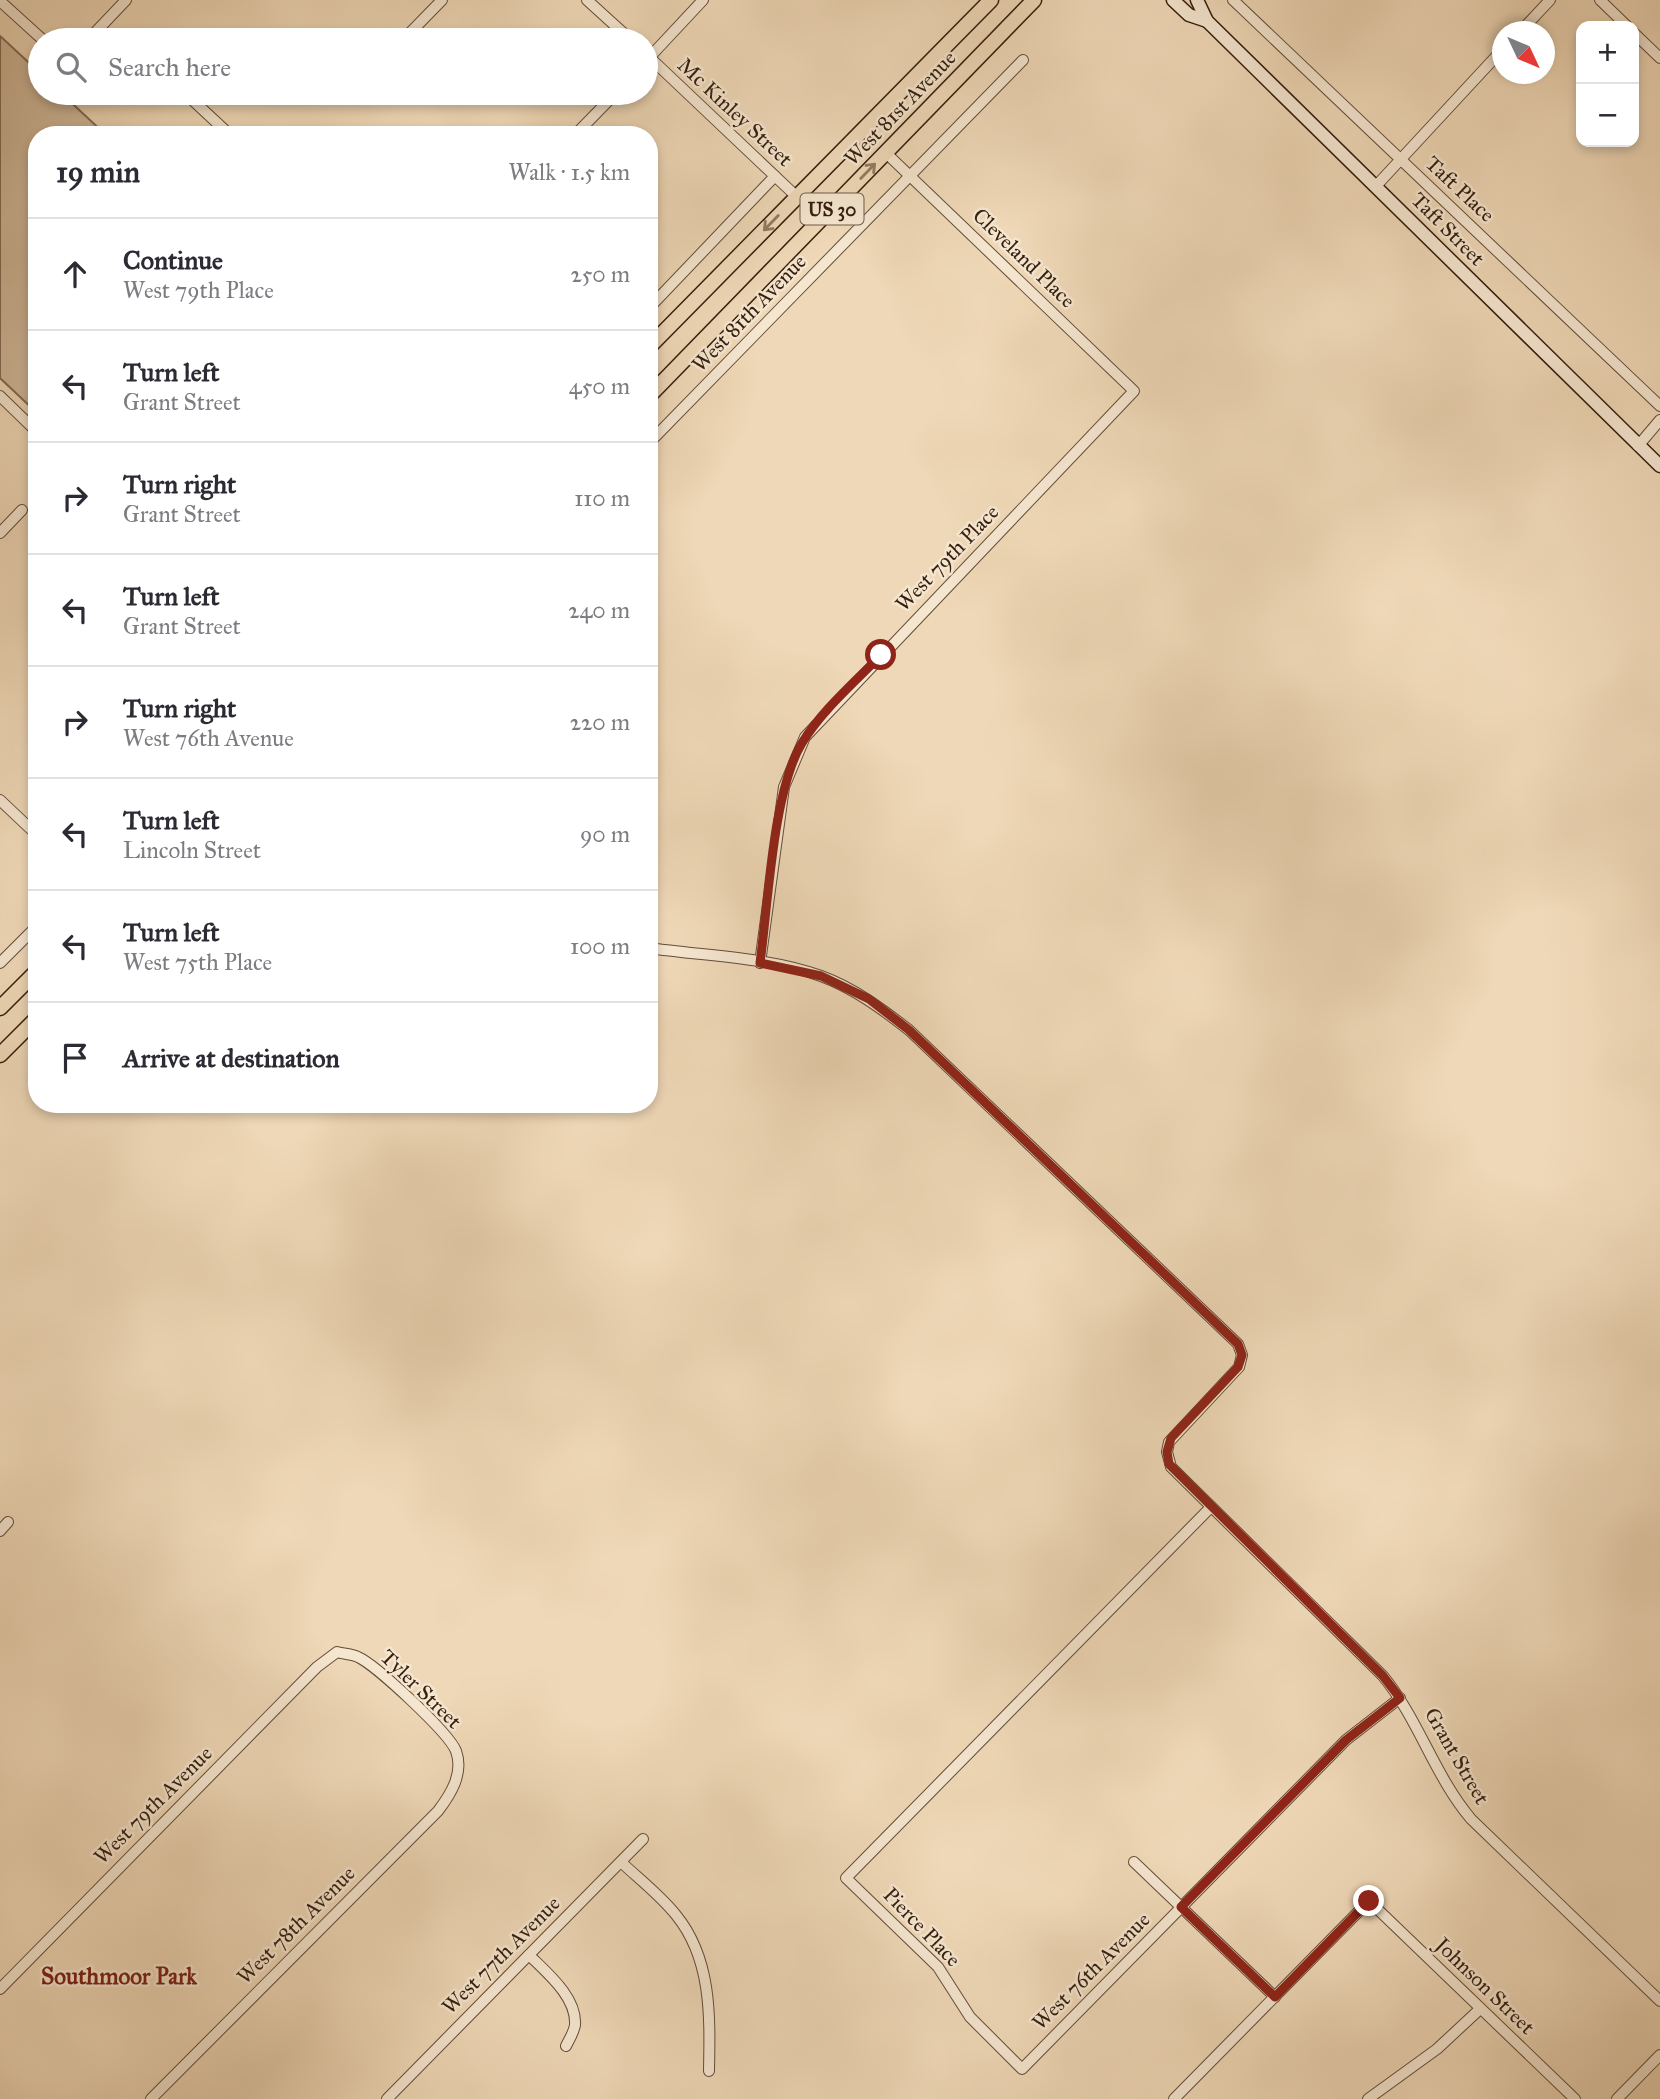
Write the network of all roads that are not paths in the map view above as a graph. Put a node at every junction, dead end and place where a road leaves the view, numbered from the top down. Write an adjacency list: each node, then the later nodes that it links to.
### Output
1 (126, 0): 17 (street)
2 (442, 0): 18 (street)
3 (587, 0): 19 (street)
4 (703, 0): 21 (street)
5 (991, 0): 35 (main road, West 81st Avenue / US 30)
6 (1034, 0): 30 (main road, West 81st Avenue / US 30)
7 (1172, 0): 13 (main road, Taft Street)
8 (1197, 0): 13 (main road, Taft Street)
9 (1233, 0): 31 (street, Taft Place)
10 (1550, 0): 14 (street)
11 (1600, 0): 15 (street)
12 (0, 1): 16 (street)
13 (1207, 21): 34 (main road, Taft Street)
14 (1530, 21)
15 (1622, 21)
16 (30, 28)
17 (99, 28)
18 (415, 28)
19 (618, 28)
20 (1639, 38): 22 (street)
21 (658, 47)
22 (1660, 58)
23 (1023, 60): 32 (street, West 81th Avenue)
24 (1492, 61): 31 (street)
25 (658, 68): 33 (street, Mc Kinley Street)
26 (198, 105): 28 (street)
27 (604, 105): 29 (street)
28 (220, 126)
29 (584, 126)
30 (886, 153): 32 (street, Cleveland Place); 38 (main road, West 81st Avenue / US 30, one-way to 30)
31 (1399, 158): 34 (street); 41 (street, Taft Place)
32 (909, 175): 39 (street, Cleveland Place); 44 (street, West 81th Avenue)
33 (775, 176): 35 (street, Mc Kinley Street); 36 (street)
34 (1376, 186): 45 (main road, Taft Street)
35 (797, 197): 37 (main road, West 81st Avenue / US 30, one-way to 37)
36 (658, 298)
37 (658, 338)
38 (658, 387)
39 (1134, 391): 54 (street, West 79th Place)
40 (0, 397): 43 (street)
41 (1660, 406)
42 (1660, 420): 45 (street)
43 (28, 423)
44 (658, 434)
45 (1638, 446): 46 (main road, Taft Street)
46 (1660, 466)
47 (22, 510): 48 (street)
48 (0, 534)
49 (0, 800): 50 (street)
50 (28, 826)
51 (28, 935): 53 (street)
52 (658, 949): 54 (street, Grant Street)
53 (0, 963)
54 (760, 963): 59 (street, Grant Street)
55 (28, 980): 56 (main road)
56 (0, 1008)
57 (28, 1027): 58 (main road)
58 (0, 1055)
59 (1211, 1507): 63 (street, Grant Street); 76 (street, Pierce Place)
60 (8, 1522): 61 (street)
61 (0, 1531)
62 (337, 1652): 64 (street, Tyler Street); 70 (street, West 79th Avenue)
63 (1400, 1698): 68 (street, West 76th Avenue); 72 (street, Grant Street)
64 (458, 1772): 78 (street, West 78th Avenue)
65 (643, 1839): 66 (street, West 77th Avenue)
66 (621, 1861): 69 (street, West 77th Avenue); 77 (street)
67 (1134, 1862): 68 (street)
68 (1181, 1907): 71 (street); 76 (street, West 76th Avenue)
69 (529, 1955): 74 (street); 79 (street, West 77th Avenue)
70 (0, 1989)
71 (1275, 1997): 73 (street, Johnson Street); 80 (street)
72 (1660, 2001)
73 (1480, 2009): 81 (street); 82 (street, Johnson Street)
74 (566, 2046)
75 (1660, 2055): 83 (street)
76 (1022, 2069)
77 (709, 2071)
78 (151, 2099)
79 (387, 2099)
80 (1174, 2099)
81 (1368, 2099)
82 (1575, 2099)
83 (1617, 2099)

